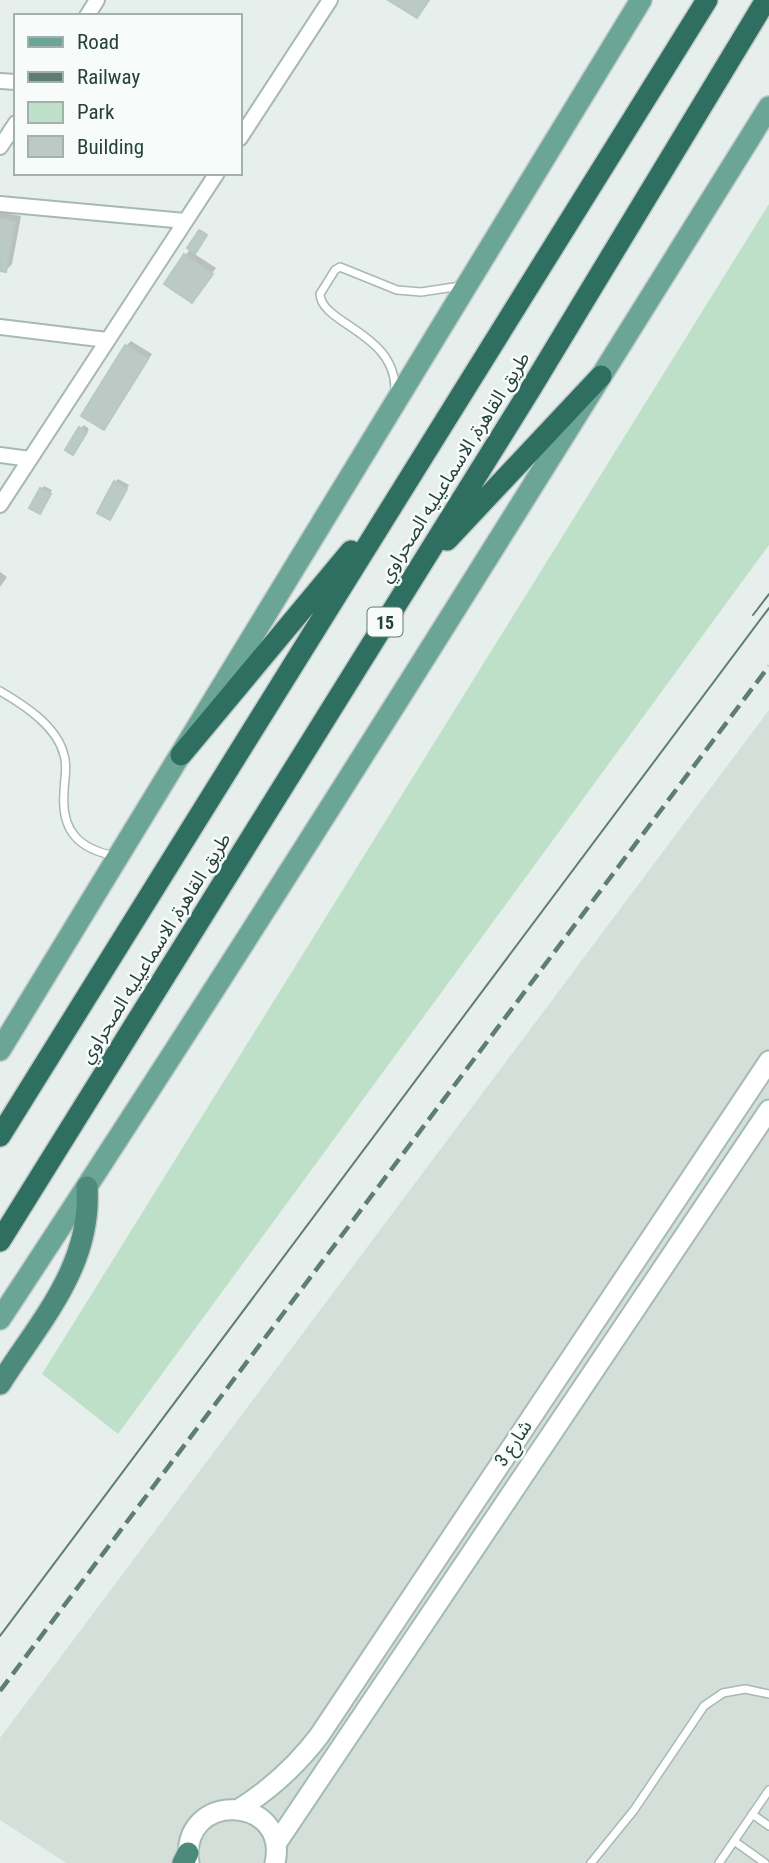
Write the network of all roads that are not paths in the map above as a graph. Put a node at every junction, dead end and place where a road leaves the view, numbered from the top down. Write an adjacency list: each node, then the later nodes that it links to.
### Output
1 (330, 0): 7 (street)
2 (641, 0): 14 (main road)
3 (707, 0): 21 (highway, طريق القاهرة, الاسماعيليه الصحراوي)
4 (766, 0): 23 (highway, طريق القاهرة, الاسماعيليه الصحراوي / 15)
5 (769, 107): 17 (main road)
6 (242, 112): 7 (street)
7 (255, 114): 9 (street)
8 (14, 126): 10 (street)
9 (242, 135)
10 (0, 147)
11 (215, 175): 13 (street)
12 (0, 204): 13 (street)
13 (185, 221): 16 (street)
14 (468, 283): 18 (main road); 18 (lane)
15 (0, 327): 16 (street)
16 (107, 340): 20 (street)
17 (601, 376): 23 (highway); 31 (main road)
18 (392, 408): 25 (main road)
19 (0, 455): 20 (street)
20 (30, 459): 22 (street)
21 (404, 487): 25 (highway); 30 (highway, طريق القاهرة, الاسماعيليه الصحراوي)
22 (0, 505)
23 (414, 575): 32 (highway, طريق القاهرة, الاسماعيليه الصحراوي / 15)
24 (0, 691): 26 (lane)
25 (181, 755): 26 (main road)
26 (119, 857): 27 (main road)
27 (0, 1050)
28 (769, 1060): 37 (main road, شارع 3)
29 (769, 1110): 41 (main road, شارع 3)
30 (0, 1136)
31 (87, 1187): 33 (main road); 34 (highway)
32 (0, 1241)
33 (0, 1320)
34 (0, 1384)
35 (769, 1694): 43 (lane)
36 (768, 1793): 38 (lane)
37 (239, 1809): 41 (main road); 42 (main road)
38 (752, 1814): 39 (lane); 40 (lane)
39 (769, 1826)
40 (734, 1841): 44 (lane); 45 (lane)
41 (276, 1853)
42 (187, 1860)
43 (591, 1863)
44 (720, 1863)
45 (765, 1863)

